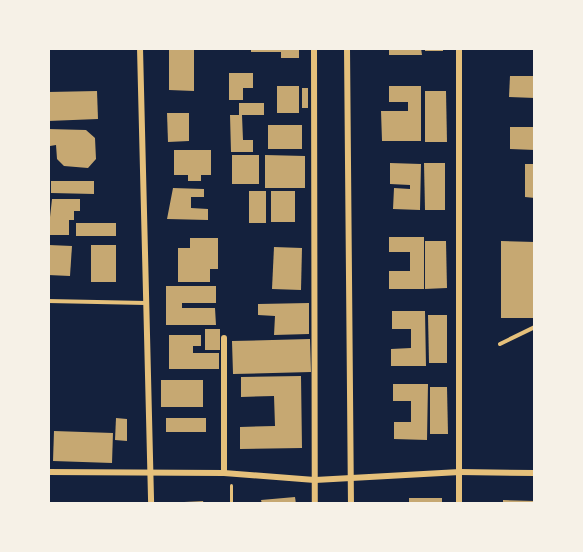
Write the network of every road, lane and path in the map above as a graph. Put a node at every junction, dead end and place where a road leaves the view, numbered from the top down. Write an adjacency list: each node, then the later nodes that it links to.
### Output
1 (140, 48): 6 (street)
2 (314, 48): 16 (street)
3 (347, 48): 15 (street)
4 (459, 48): 12 (street)
5 (48, 301): 6 (lane)
6 (147, 303): 11 (street)
7 (535, 327): 9 (lane)
8 (224, 339): 14 (street)
9 (500, 344)
10 (48, 471): 11 (street)
11 (152, 472): 14 (street); 17 (street)
12 (460, 472): 13 (street); 15 (street); 21 (street)
13 (535, 473)
14 (227, 474): 16 (street); 18 (path)
15 (351, 478): 16 (street); 20 (street)
16 (315, 480): 19 (street)
17 (151, 504)
18 (231, 504)
19 (315, 504)
20 (351, 504)
21 (459, 504)

